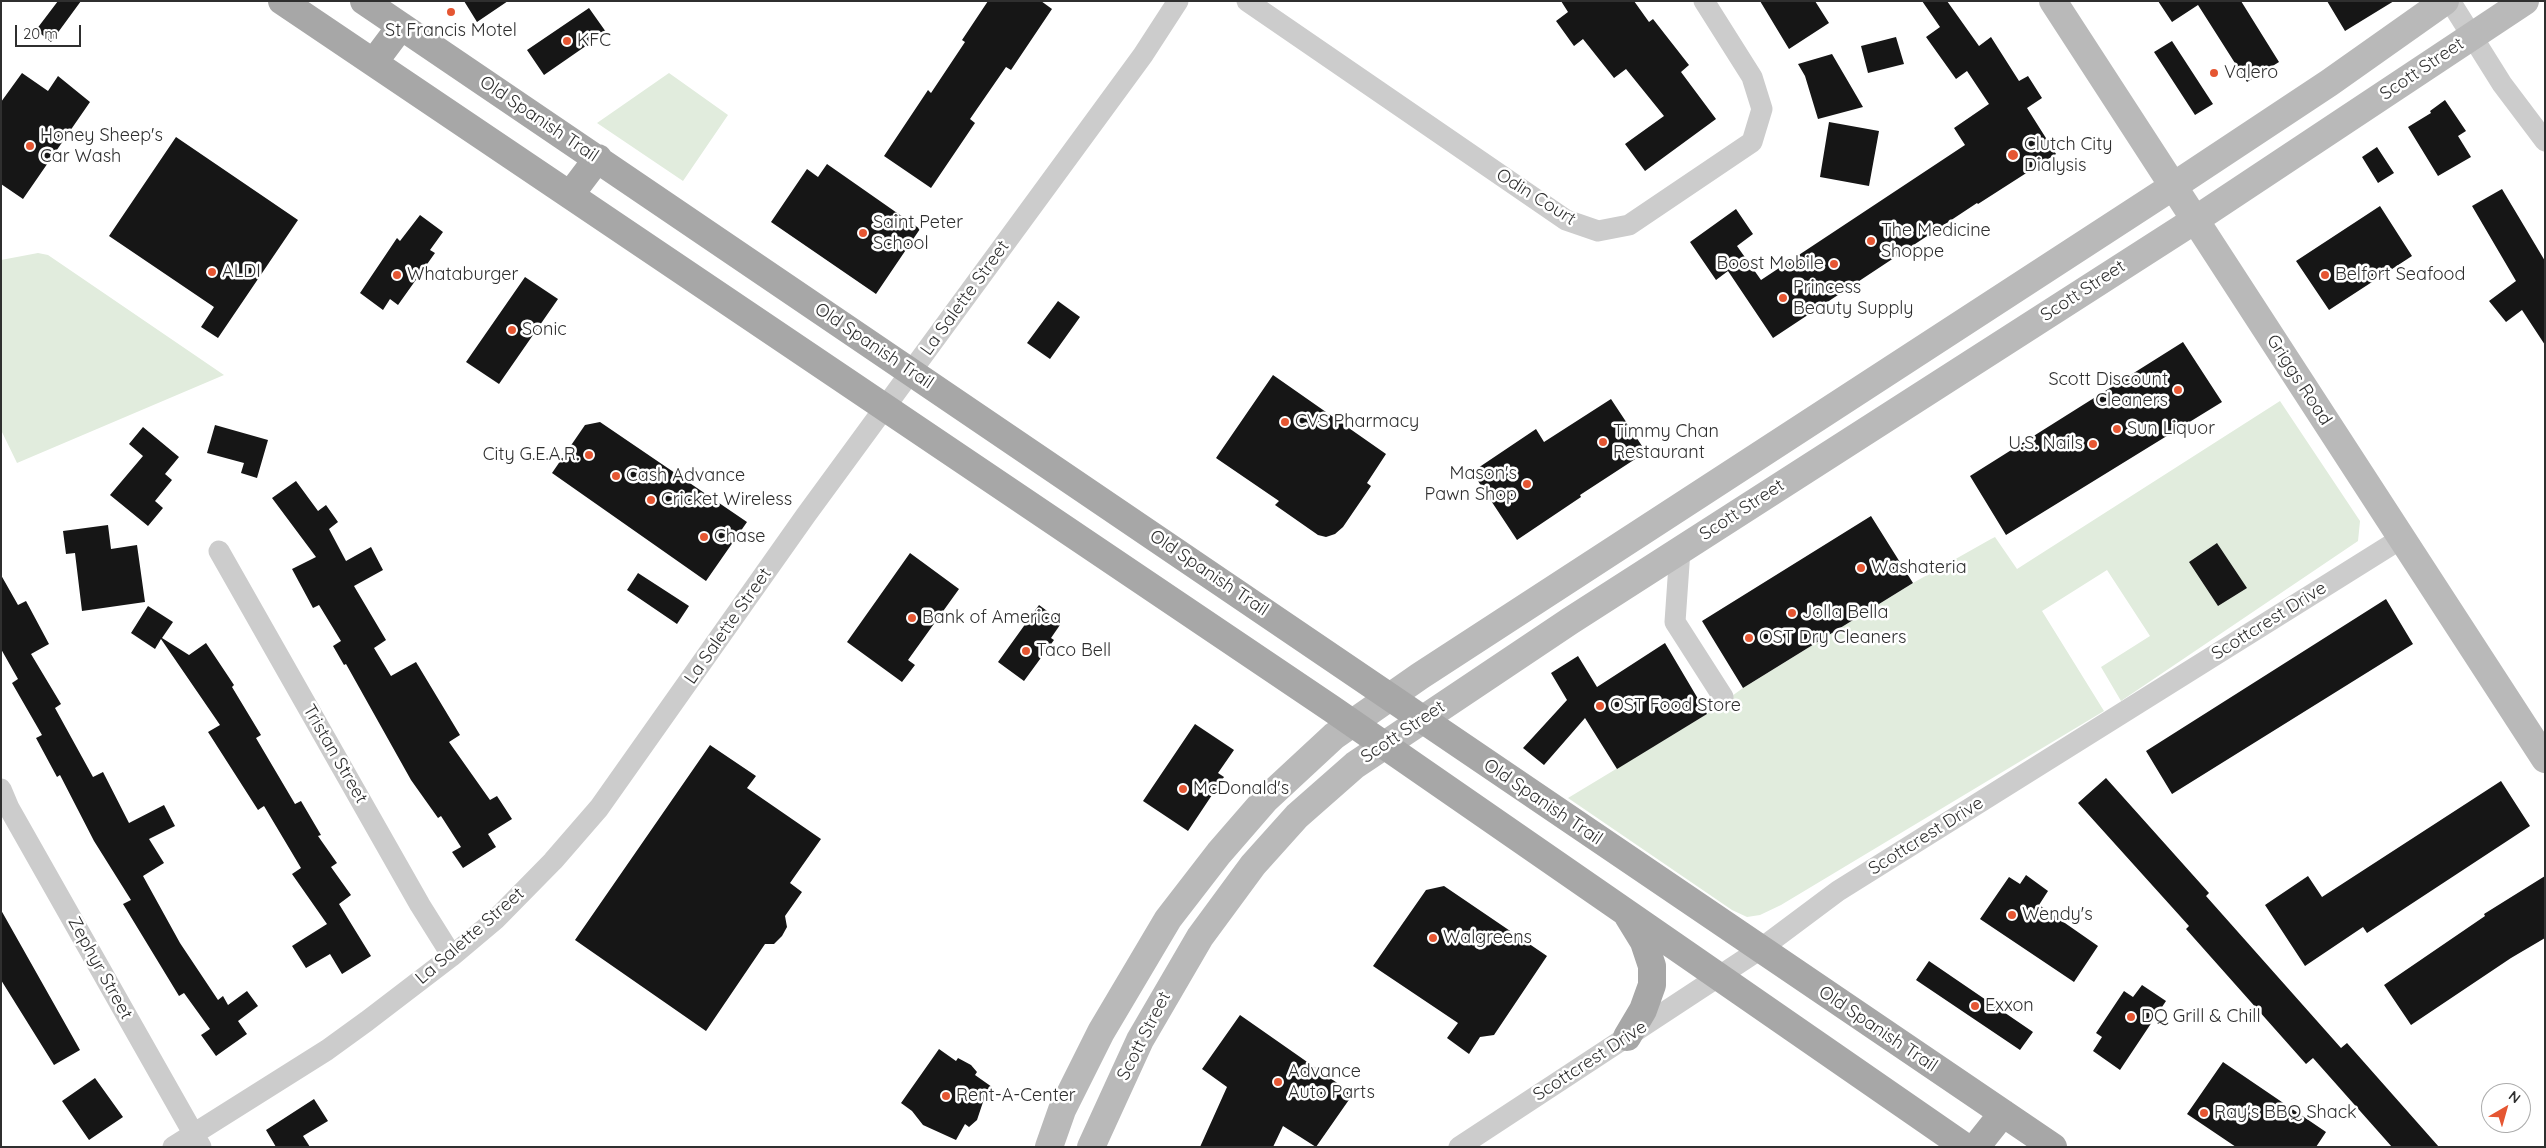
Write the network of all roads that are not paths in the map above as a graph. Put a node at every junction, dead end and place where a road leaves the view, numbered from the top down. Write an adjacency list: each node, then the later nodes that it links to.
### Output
1 (282, 1): 12 (main road)
2 (364, 1): 10 (main road, Old Spanish Trail)
3 (1178, 1): 18 (street, La Salette Street)
4 (1247, 1): 5 (street, Odin Court)
5 (1704, 1)
6 (2053, 1): 15 (main road, Griggs Road)
7 (2445, 1): 15 (main road, Scott Street)
8 (2450, 1): 11 (street)
9 (2524, 1): 11 (main road, Scott Street)
10 (401, 26): 12 (main road); 14 (main road, Old Spanish Trail)
11 (2472, 36): 13 (street); 17 (main road, Scott Street)
12 (374, 62): 16 (main road)
13 (2545, 141)
14 (598, 158): 16 (main road); 18 (main road, Old Spanish Trail)
15 (2172, 187): 17 (main road, Griggs Road); 20 (main road, Scott Street)
16 (570, 195): 19 (main road)
17 (2194, 220): 21 (main road, Griggs Road); 23 (main road, Scott Street)
18 (912, 371): 19 (street, La Salette Street); 22 (main road, Old Spanish Trail)
19 (886, 408): 25 (main road); 35 (street, La Salette Street)
20 (1659, 521): 23 (main road); 26 (main road, Scott Street)
21 (2402, 538): 31 (main road, Griggs Road); 34 (street, Scottcrest Drive)
22 (1166, 544): 25 (main road); 26 (main road, Old Spanish Trail)
23 (1680, 550): 27 (street); 28 (main road, Scott Street)
24 (219, 551): 35 (street, Tristan Street)
25 (1145, 582): 29 (main road)
26 (1390, 696): 28 (main road, Old Spanish Trail); 29 (main road, Scott Street)
27 (1723, 697)
28 (1422, 719): 30 (main road, Scott Street); 34 (main road, Old Spanish Trail)
29 (1353, 723): 30 (main road); 37 (main road, Scott Street)
30 (1384, 744): 33 (main road); 39 (main road, Scott Street)
31 (2545, 759)
32 (1, 789): 41 (street, Zephyr Street)
33 (1625, 911): 36 (main road); 38 (main road)
34 (1759, 950): 36 (street, Scottcrest Drive); 40 (main road, Old Spanish Trail)
35 (452, 956): 41 (street, La Salette Street)
36 (1718, 975): 38 (street, Scottcrest Drive); 46 (main road)
37 (1101, 1032): 39 (main road); 43 (main road, Scott Street)
38 (1627, 1037): 45 (street, Scottcrest Drive)
39 (1140, 1040): 44 (main road, Scott Street)
40 (2003, 1113): 47 (main road); 48 (main road, Old Spanish Trail)
41 (197, 1140): 42 (street, La Salette Street)
42 (173, 1147)
43 (1049, 1147)
44 (1091, 1147)
45 (1459, 1147)
46 (1964, 1147)
47 (1976, 1147)
48 (2053, 1147)

